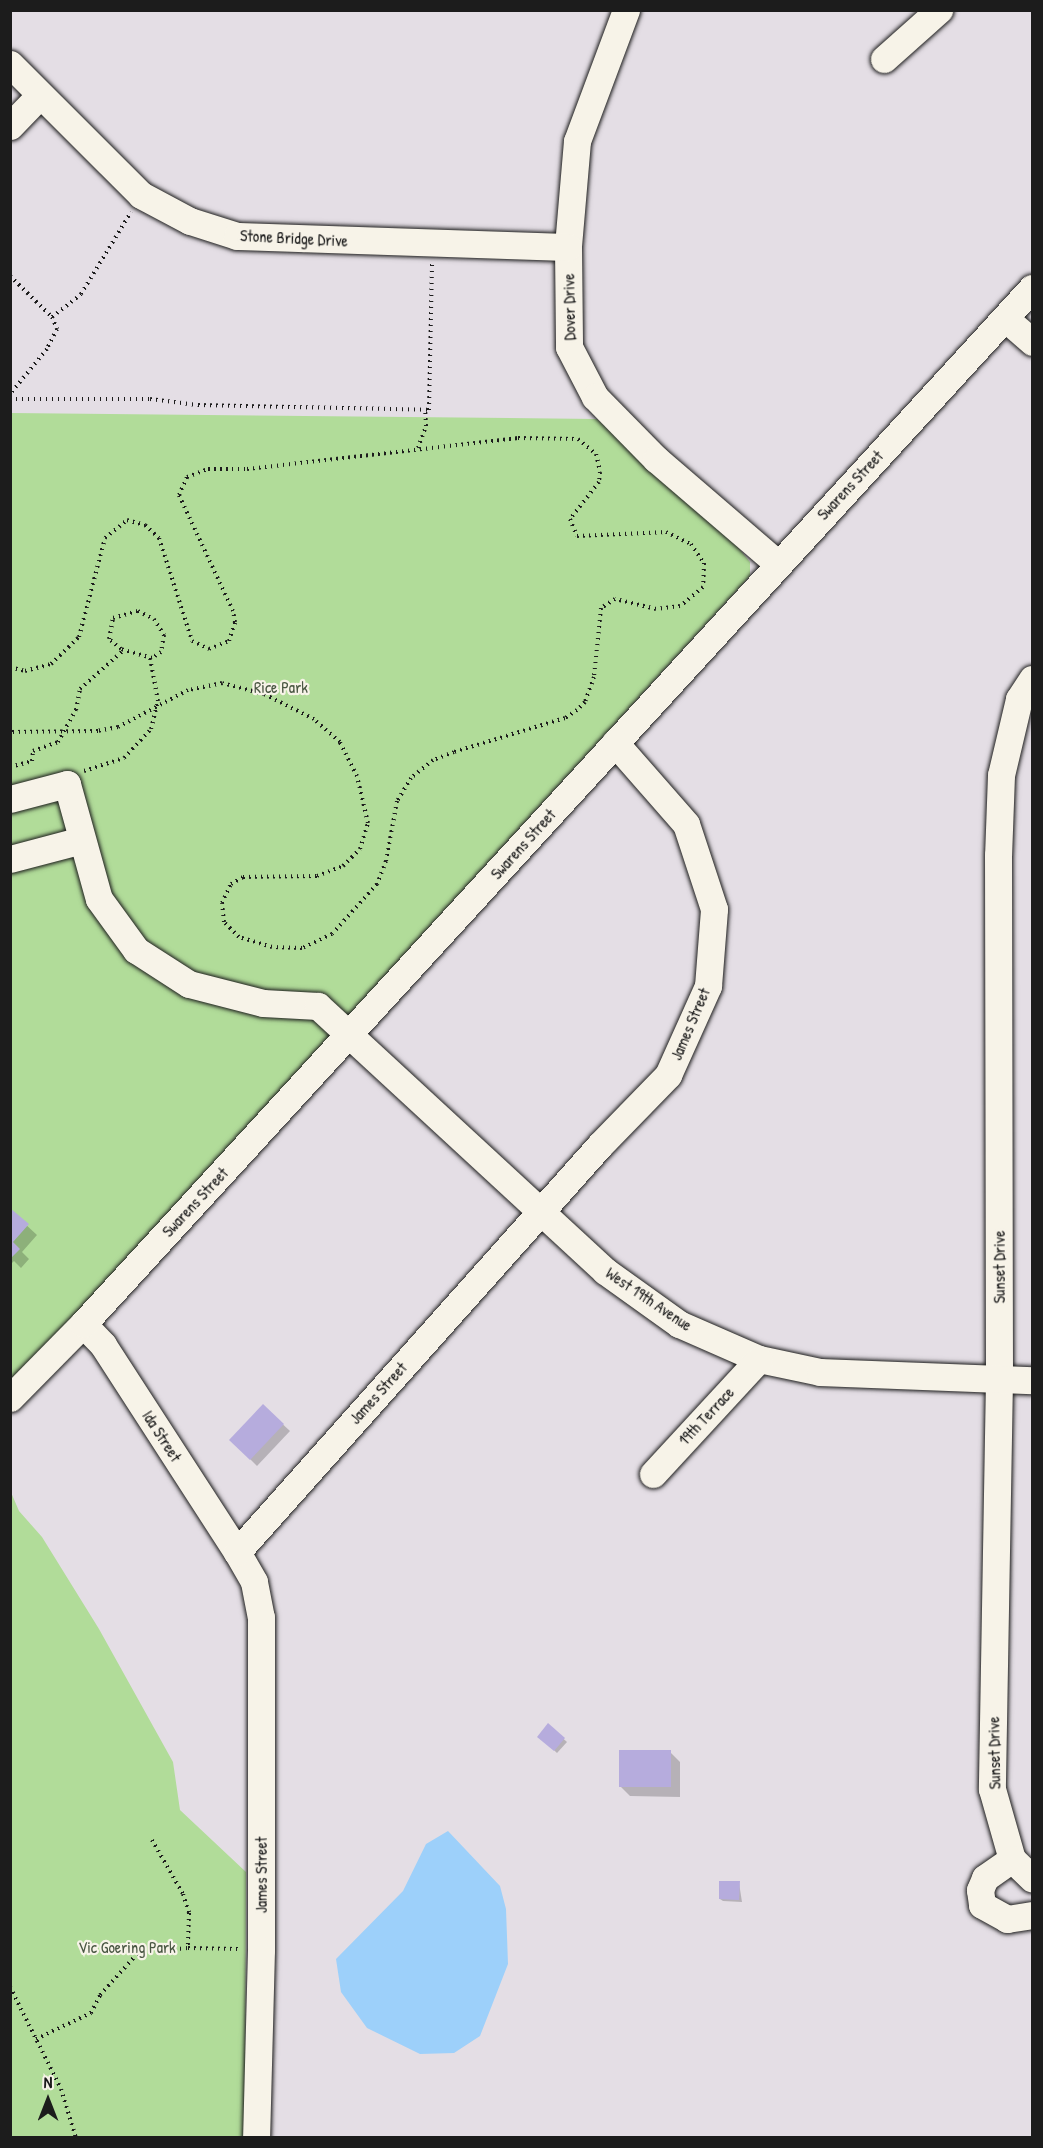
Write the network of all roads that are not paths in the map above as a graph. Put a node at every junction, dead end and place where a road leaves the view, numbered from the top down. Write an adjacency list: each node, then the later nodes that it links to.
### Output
1 (626, 10): 7 (street, Dover Drive)
2 (939, 10): 3 (street)
3 (884, 59)
4 (10, 64): 5 (street, Stone Bridge Drive)
5 (39, 96): 6 (street); 7 (street, Stone Bridge Drive)
6 (10, 126)
7 (568, 247): 11 (street, Dover Drive)
8 (1032, 288): 9 (street, Swarens Street)
9 (1006, 319): 10 (street); 11 (street, Swarens Street)
10 (1032, 342)
11 (777, 563): 13 (street, Swarens Street)
12 (1032, 679): 21 (street, Sunset Drive)
13 (615, 743): 17 (street, Swarens Street); 18 (street, James Street)
14 (10, 799): 15 (street, West 19th Avenue)
15 (82, 840): 16 (street); 17 (street, West 19th Avenue)
16 (10, 859)
17 (349, 1035): 18 (street, West 19th Avenue); 19 (street, Swarens Street)
18 (540, 1211): 20 (street, West 19th Avenue); 25 (street, James Street)
19 (83, 1324): 23 (street, Swarens Street); 25 (street, Ida Street)
20 (759, 1359): 21 (street, West 19th Avenue); 24 (street, 19th Terrace)
21 (999, 1379): 22 (street, West 19th Avenue); 26 (street, Sunset Drive)
22 (1032, 1380)
23 (10, 1398)
24 (653, 1474)
25 (237, 1552): 29 (street, James Street)
26 (1012, 1859): 27 (street); 28 (street)
27 (1032, 1878)
28 (1032, 1916)
29 (256, 2138)

